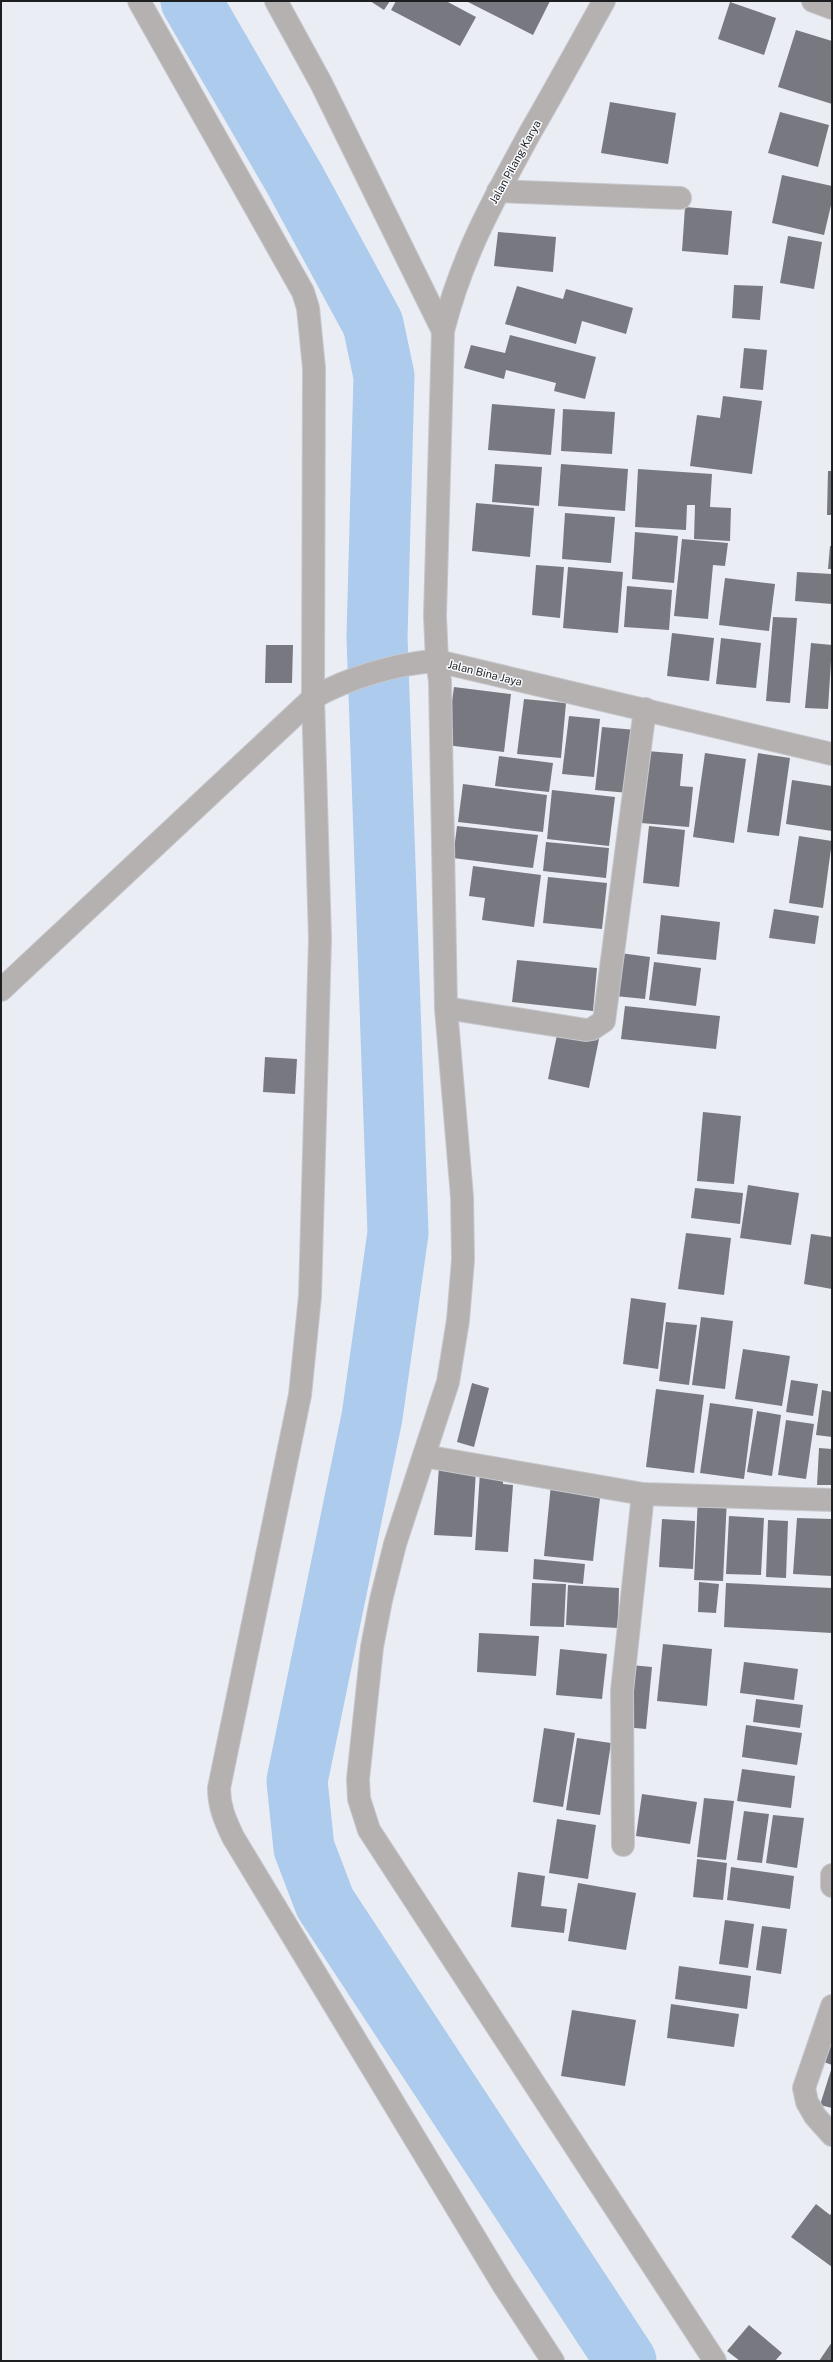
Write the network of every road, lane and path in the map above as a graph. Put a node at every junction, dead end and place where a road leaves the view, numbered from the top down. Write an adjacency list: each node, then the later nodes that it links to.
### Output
1 (139, 1): 10 (street)
2 (276, 1): 8 (street)
3 (604, 1): 6 (street, Jalan Pilang Karya)
4 (813, 1): 5 (street)
5 (832, 8)
6 (498, 191): 7 (street); 8 (street, Jalan Pilang Karya)
7 (680, 198)
8 (443, 331): 9 (street, Jalan Bina Jaya)
9 (437, 661): 10 (street); 11 (street, Jalan Bina Jaya); 14 (street)
10 (313, 698): 13 (street); 23 (street)
11 (645, 709): 12 (street, Jalan Bina Jaya); 14 (street)
12 (832, 754)
13 (5, 985)
14 (446, 1008): 15 (street)
15 (424, 1456): 16 (street); 24 (street)
16 (643, 1494): 17 (street); 18 (street)
17 (832, 1500)
18 (622, 1846)
19 (832, 1875): 20 (street)
20 (832, 1886)
21 (832, 2006): 22 (street)
22 (832, 2135)
23 (554, 2361)
24 (715, 2361)

